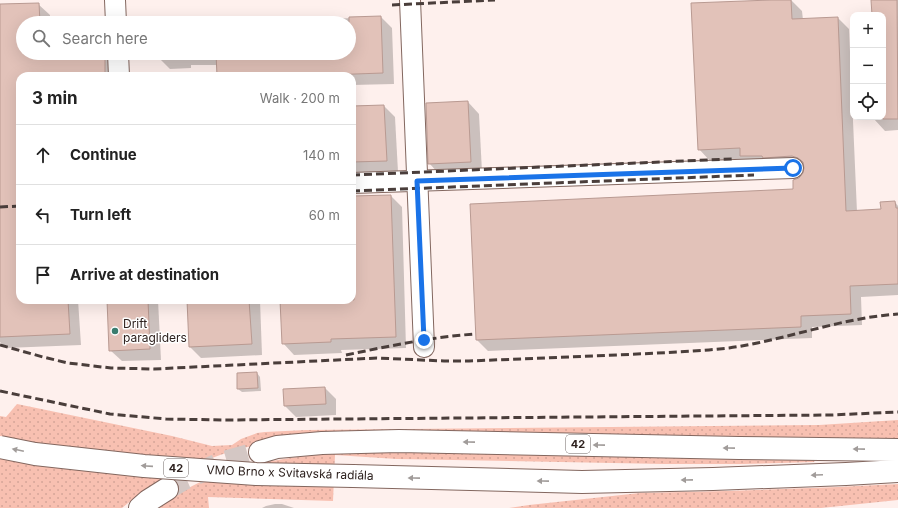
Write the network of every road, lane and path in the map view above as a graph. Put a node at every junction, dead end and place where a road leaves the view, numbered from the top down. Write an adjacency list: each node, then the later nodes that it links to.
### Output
1 (115, 0): 3 (lane)
2 (410, 0): 7 (lane)
3 (116, 16)
4 (118, 60): 5 (lane)
5 (119, 72)
6 (793, 168): 7 (lane)
7 (417, 181): 8 (lane); 9 (lane)
8 (356, 183)
9 (424, 348)
10 (0, 447): 13 (highway, VMO Brno x Svitavská radiála / 42, one-way to 10, bridge)
11 (898, 450): 12 (highway, 42, one-way to 12)
12 (260, 452)
13 (898, 471)
14 (168, 489): 15 (highway, 42)
15 (140, 508)

